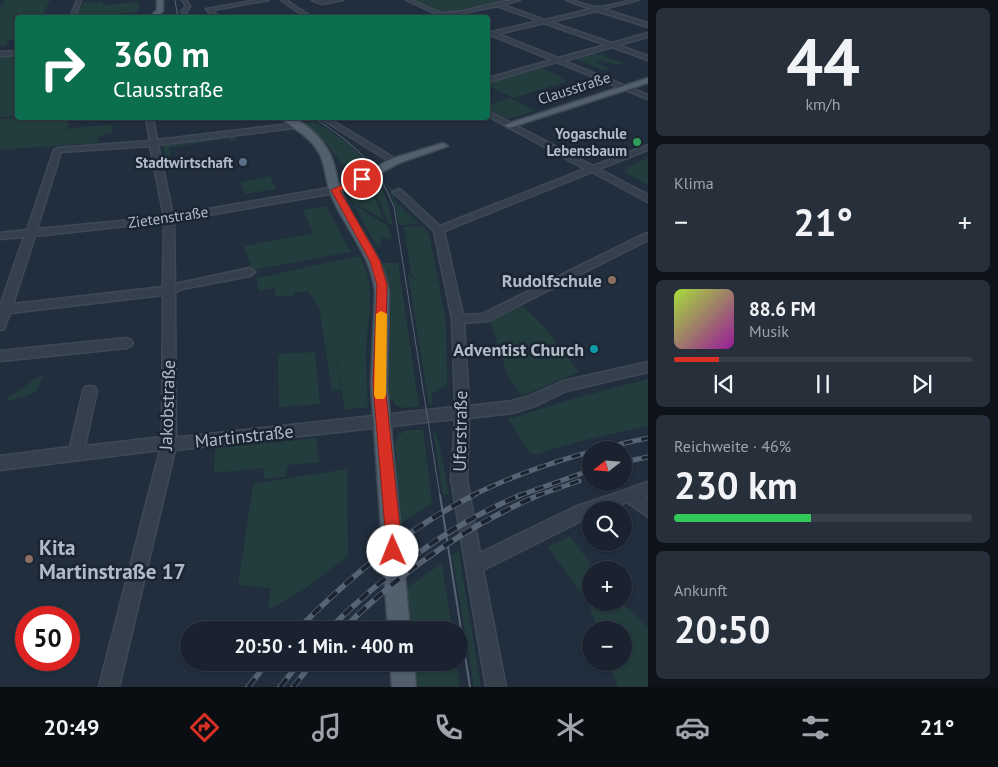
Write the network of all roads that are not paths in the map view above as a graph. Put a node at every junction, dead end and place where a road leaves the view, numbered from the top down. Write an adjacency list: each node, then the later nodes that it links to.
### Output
1 (79, 0): 15 (street)
2 (160, 0): 16 (main road)
3 (184, 0): 14 (street)
4 (267, 0): 17 (street)
5 (284, 0): 18 (street)
6 (314, 0): 7 (street)
7 (341, 0)
8 (408, 0): 19 (street)
9 (518, 0): 12 (street)
10 (568, 0): 13 (street)
11 (636, 0): 13 (street)
12 (496, 4): 19 (street); 20 (street)
13 (597, 9): 20 (street); 21 (street)
14 (184, 12)
15 (73, 15)
16 (154, 15)
17 (214, 15)
18 (306, 15)
19 (445, 15)
20 (544, 21): 22 (street); 25 (street)
21 (648, 25)
22 (490, 33)
23 (490, 34): 29 (street)
24 (648, 35): 25 (street)
25 (610, 45): 28 (street); 29 (street)
26 (15, 53): 27 (street)
27 (0, 54)
28 (648, 58)
29 (557, 60): 30 (street); 32 (street)
30 (490, 79)
31 (648, 80): 32 (main road, Clausstraße)
32 (624, 88): 33 (street); 39 (main road, Clausstraße)
33 (648, 98)
34 (490, 114): 39 (street)
35 (149, 120): 40 (street, Jakobstraße)
36 (289, 120): 38 (main road)
37 (329, 120): 43 (street)
38 (298, 125): 40 (street); 45 (main road)
39 (509, 125): 44 (street)
40 (154, 143): 48 (street, Jakobstraße); 50 (street)
41 (443, 146): 43 (main road)
42 (648, 147): 44 (street)
43 (392, 160): 45 (main road)
44 (592, 169): 47 (street); 49 (street)
45 (335, 190): 48 (street, Zietenstraße); 63 (main road)
46 (398, 192): 49 (street)
47 (648, 199)
48 (170, 219): 50 (street, Zietenstraße); 54 (street, Jakobstraße)
49 (439, 230): 56 (street, Uferstraße)
50 (31, 233): 51 (street, Zietenstraße); 55 (street)
51 (0, 236)
52 (648, 236): 56 (street)
53 (250, 272): 54 (street)
54 (170, 290): 55 (street); 64 (street, Jakobstraße)
55 (3, 310): 57 (street)
56 (458, 319): 62 (street, Uferstraße)
57 (0, 326)
58 (119, 348): 59 (street)
59 (0, 356)
60 (648, 367): 62 (street, Martinstraße)
61 (90, 391): 65 (street)
62 (462, 414): 63 (street, Martinstraße); 70 (street, Uferstraße)
63 (383, 422): 64 (street, Martinstraße); 71 (main road)
64 (168, 444): 65 (street, Martinstraße); 73 (street, Jakobstraße)
65 (76, 454): 66 (street, Martinstraße)
66 (0, 463)
67 (648, 490): 68 (street)
68 (628, 494): 69 (street); 70 (street)
69 (648, 509)
70 (474, 565): 75 (street, Uferstraße)
71 (398, 621)
72 (403, 671): 74 (main road)
73 (109, 687)
74 (404, 687)
75 (496, 687)

